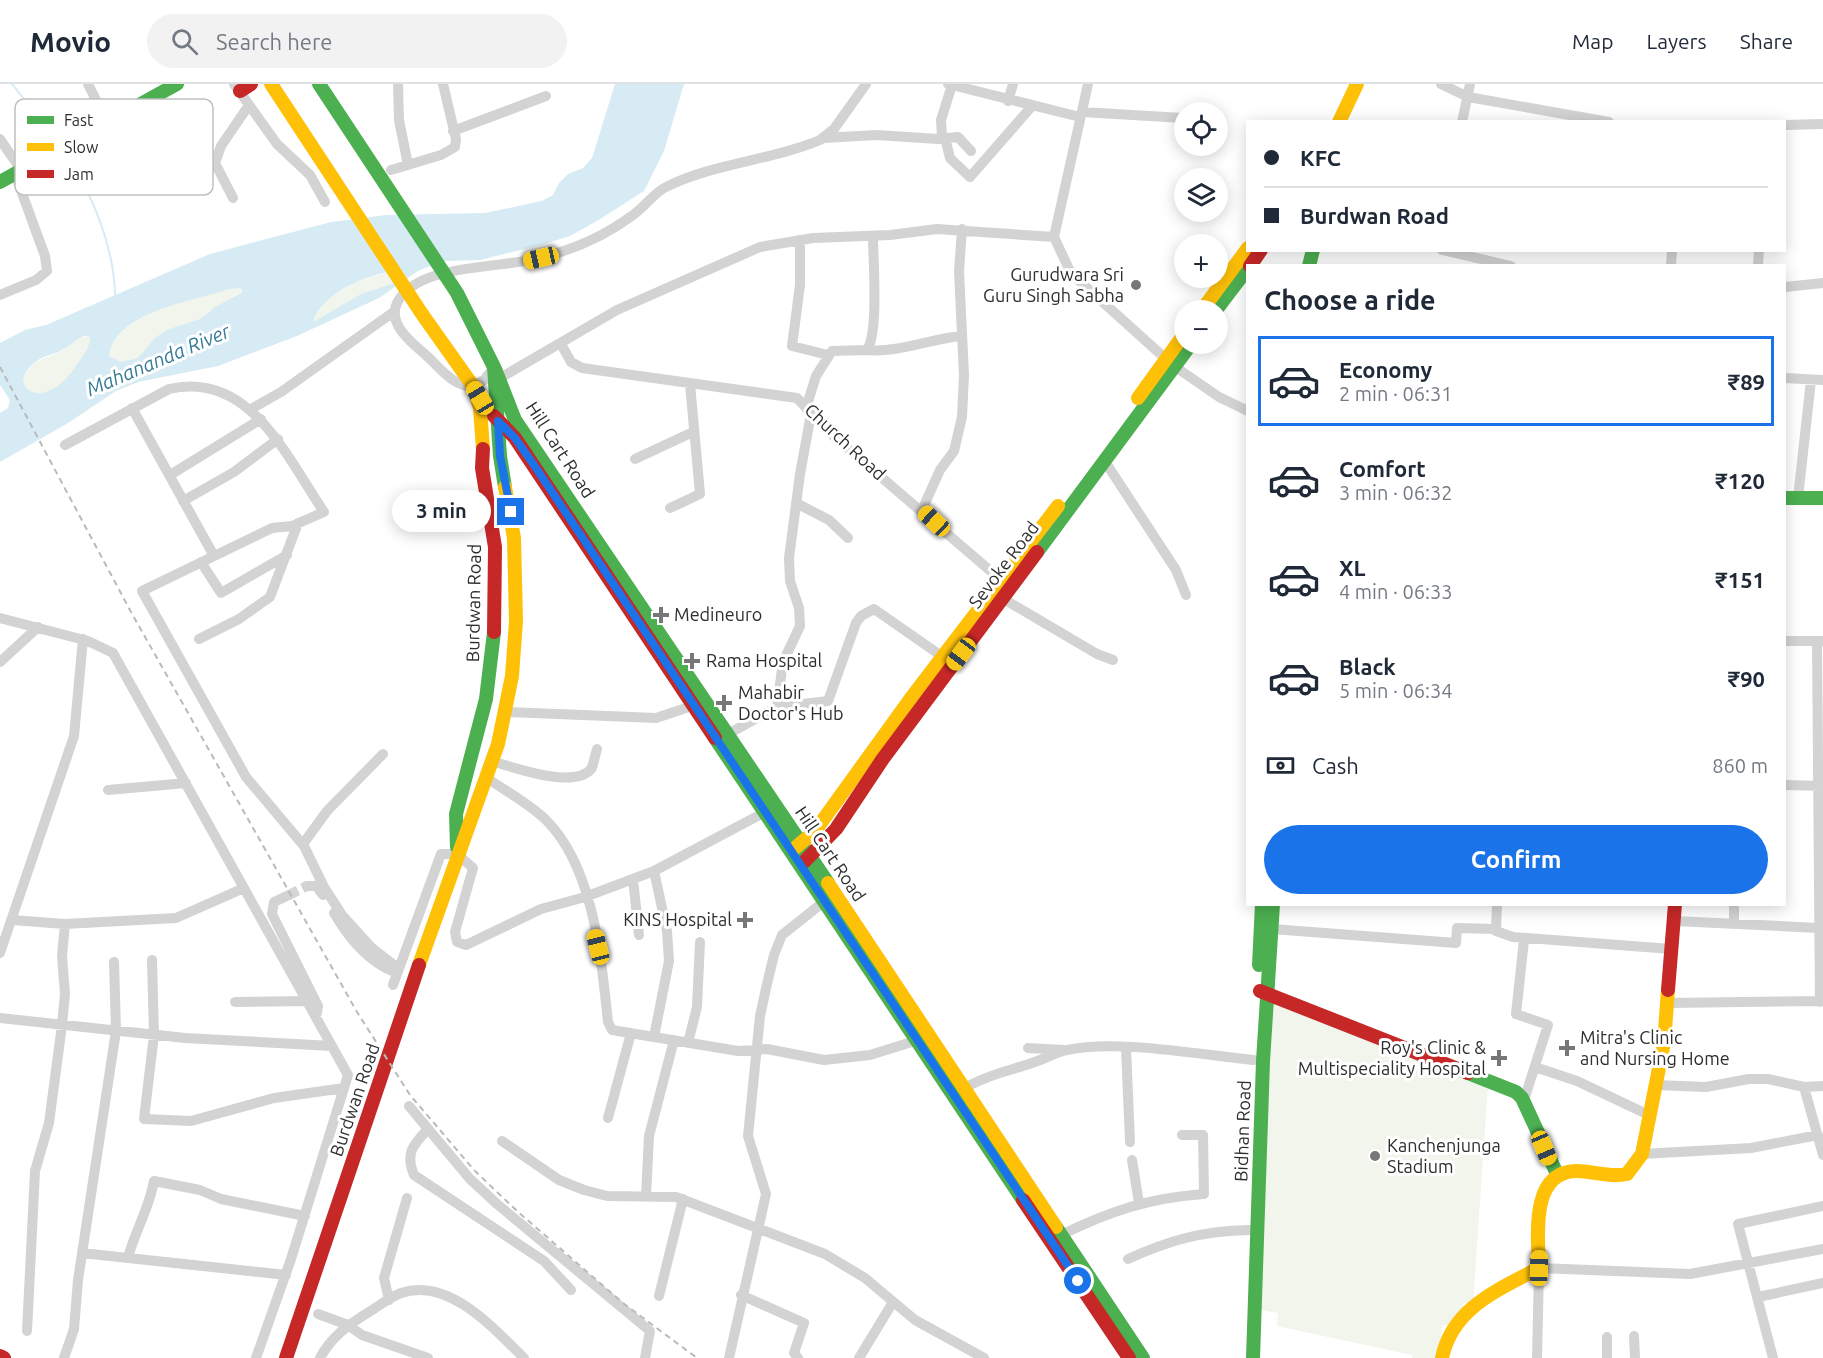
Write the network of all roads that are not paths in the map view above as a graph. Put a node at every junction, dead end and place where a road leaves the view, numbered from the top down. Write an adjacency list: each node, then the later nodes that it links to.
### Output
1 (88, 84): 19 (street)
2 (177, 84): 20 (main road)
3 (271, 84): 70 (main road, Hill Cart Road)
4 (319, 84): 66 (main road, Hill Cart Road)
5 (398, 84): 37 (street)
6 (444, 84): 32 (street)
7 (866, 84): 33 (street)
8 (1013, 84): 21 (street)
9 (1088, 84): 24 (street)
10 (1357, 84): 26 (main road)
11 (1368, 84): 27 (main road)
12 (1441, 84): 18 (street)
13 (1470, 84): 18 (street)
14 (950, 85): 16 (street); 34 (street)
15 (242, 86): 22 (street)
16 (963, 86): 21 (street)
17 (546, 96): 32 (street)
18 (1468, 97): 28 (street); 29 (street)
19 (96, 99)
20 (149, 99)
21 (1008, 100): 23 (street)
22 (249, 105): 43 (street); 44 (street)
23 (1032, 106): 24 (street); 34 (street)
24 (1081, 115): 25 (street); 47 (street)
25 (1174, 118)
26 (1340, 120)
27 (1351, 120)
28 (1462, 120)
29 (1598, 120)
30 (1823, 124): 31 (street)
31 (1786, 125)
32 (453, 131): 37 (street)
33 (824, 138): 34 (street); 58 (street)
34 (943, 138): 36 (street)
35 (0, 139): 38 (street)
36 (971, 152)
37 (408, 165): 39 (street)
38 (15, 166)
39 (391, 170)
40 (15, 174): 41 (main road)
41 (0, 182)
42 (25, 195): 55 (street)
43 (233, 198)
44 (326, 202)
45 (962, 229): 46 (street); 47 (street); 59 (street)
46 (873, 236): 48 (street); 61 (street)
47 (1054, 237): 65 (street)
48 (800, 240): 60 (street); 64 (street)
49 (1246, 251): 56 (main road)
50 (1448, 252): 51 (street)
51 (1483, 263)
52 (1246, 271): 57 (main road)
53 (1823, 283): 54 (street)
54 (1786, 287)
55 (0, 296)
56 (1209, 300)
57 (1224, 300)
58 (395, 311): 70 (street); 72 (street)
59 (961, 336): 61 (street); 90 (street)
60 (561, 344): 66 (street); 69 (street, Church Road)
61 (867, 350): 64 (street)
62 (1174, 354): 65 (main road, Sevoke Road)
63 (1179, 354): 65 (main road, Sevoke Road)
64 (828, 355): 74 (street)
65 (1170, 362): 73 (street); 83 (main road, Sevoke Road); 96 (main road, Sevoke Road)
66 (497, 372): 70 (street); 75 (main road, Hill Cart Road); 77 (main road, Hill Cart Road)
67 (1786, 378): 68 (street)
68 (1817, 380): 85 (street)
69 (690, 384): 74 (street, Church Road); 79 (street)
70 (473, 386): 77 (main road, Hill Cart Road); 78 (main road, Burdwan Road)
71 (132, 408): 72 (street); 81 (street); 84 (street)
72 (251, 409): 76 (street)
73 (1246, 410)
74 (809, 411): 88 (street); 90 (street, Church Road)
75 (513, 416): 77 (main road); 111 (main road, Hill Cart Road)
76 (261, 418): 80 (street); 84 (street)
77 (498, 421): 78 (main road); 107 (main road, Hill Cart Road); 109 (main road, Burdwan Road)
78 (483, 431): 124 (main road, Burdwan Road)
79 (693, 432): 82 (street); 89 (street)
80 (278, 439): 87 (street); 91 (street)
81 (65, 445)
82 (635, 459)
83 (1104, 460): 96 (main road, Sevoke Road); 97 (street)
84 (170, 475): 87 (street)
85 (1792, 498): 86 (main road)
86 (1823, 498)
87 (183, 501): 94 (street)
88 (796, 503): 92 (street); 108 (street)
89 (670, 508)
90 (922, 510): 96 (street, Church Road)
91 (298, 523): 93 (street); 94 (street)
92 (848, 537)
93 (287, 555): 95 (street); 101 (street)
94 (214, 556): 95 (street)
95 (201, 562): 121 (street)
96 (999, 590): 104 (main road, Sevoke Road); 105 (street, Church Road); 110 (main road, Sevoke Road)
97 (1185, 594)
98 (0, 618): 99 (street)
99 (38, 627): 100 (street); 106 (street)
100 (83, 639): 116 (street); 138 (street)
101 (199, 639)
102 (1786, 641): 103 (street)
103 (1820, 641): 118 (street)
104 (943, 657): 108 (street); 110 (main road, Sevoke Road)
105 (1113, 660)
106 (0, 662)
107 (695, 705): 109 (street); 120 (main road, Hill Cart Road)
108 (777, 707): 111 (street)
109 (506, 712): 114 (main road, Burdwan Road)
110 (904, 720): 123 (main road, Sevoke Road); 125 (main road, Sevoke Road)
111 (728, 734): 123 (main road, Hill Cart Road)
112 (597, 749): 114 (street)
113 (382, 754): 121 (street)
114 (492, 762): 115 (main road, Burdwan Road)
115 (487, 778): 124 (main road, Burdwan Road); 131 (street)
116 (186, 783): 119 (street); 129 (street)
117 (1786, 785): 118 (street)
118 (1821, 786): 122 (street)
119 (108, 790)
120 (767, 811): 123 (main road, Hill Cart Road); 126 (street)
121 (303, 844): 152 (street)
122 (1822, 846): 140 (street)
123 (797, 847): 125 (main road, Hill Cart Road)
124 (457, 854): 131 (street); 153 (street); 229 (main road, Burdwan Road)
125 (807, 860): 132 (main road, Hill Cart Road); 181 (main road, Hill Cart Road)
126 (654, 871): 127 (street); 166 (street)
127 (633, 879): 131 (street); 145 (street)
128 (307, 886): 152 (street)
129 (244, 888): 141 (street); 156 (street)
130 (289, 895): 160 (street)
131 (585, 897): 164 (street)
132 (826, 900): 168 (main road, Hill Cart Road); 172 (street)
133 (1262, 906): 155 (main road, Bidhan Road)
134 (1273, 906): 143 (main road, Bidhan Road)
135 (1497, 906): 144 (street)
136 (1675, 906): 139 (main road)
137 (1734, 906): 142 (street)
138 (12, 920): 141 (street); 149 (street)
139 (1674, 921): 142 (street); 148 (main road)
140 (1820, 923): 142 (street); 157 (street)
141 (65, 924): 162 (street)
142 (1734, 924)
143 (1272, 929): 144 (street); 155 (main road, Bidhan Road)
144 (1495, 929): 146 (street)
145 (639, 934)
146 (1524, 940): 148 (street); 176 (street)
147 (700, 942): 169 (street)
148 (1671, 949): 159 (main road)
149 (0, 953)
150 (152, 960): 165 (street)
151 (114, 962): 163 (street)
152 (386, 965): 153 (street)
153 (398, 972): 154 (street)
154 (393, 985)
155 (1263, 992): 174 (main road, Bidhan Road); 182 (main road); 186 (main road, Bidhan Road)
156 (307, 1001): 158 (street); 160 (street)
157 (1821, 1001): 159 (street)
158 (236, 1002)
159 (1668, 1003): 177 (main road)
160 (315, 1015): 170 (street)
161 (0, 1018): 162 (street)
162 (62, 1025): 163 (street); 221 (street)
163 (116, 1031): 165 (street); 206 (street)
164 (631, 1033): 166 (street); 185 (street)
165 (154, 1035): 170 (street); 180 (street)
166 (654, 1037): 167 (street)
167 (674, 1040): 169 (street); 196 (street)
168 (918, 1040): 172 (street); 237 (main road, Hill Cart Road)
169 (688, 1043): 172 (street)
170 (332, 1046): 180 (street)
171 (1126, 1048): 173 (street); 174 (street); 191 (street)
172 (757, 1050): 202 (street)
173 (1065, 1050): 175 (street); 175 (street)
174 (1254, 1060): 186 (main road, Bidhan Road)
175 (1030, 1064): 181 (street)
176 (1534, 1068): 182 (street); 184 (street)
177 (1656, 1085): 179 (street); 184 (main road)
178 (1823, 1086): 179 (street)
179 (1804, 1087): 189 (street)
180 (344, 1088): 201 (street)
181 (964, 1088): 204 (main road, Hill Cart Road)
182 (1524, 1097): 195 (main road)
183 (408, 1106): 187 (street)
184 (1651, 1116): 192 (main road)
185 (608, 1118)
186 (1257, 1125): 203 (main road, Bidhan Road)
187 (428, 1129): 213 (street); 233 (street)
188 (1182, 1135): 199 (street)
189 (1818, 1135): 192 (street); 193 (street)
190 (502, 1141): 196 (street)
191 (1130, 1142)
192 (1642, 1154): 195 (main road)
193 (1823, 1155)
194 (1132, 1160): 199 (street)
195 (1557, 1174): 210 (main road)
196 (646, 1196): 198 (street)
197 (407, 1198): 217 (street)
198 (683, 1199): 202 (street); 215 (street)
199 (1139, 1203): 204 (street)
200 (1823, 1206): 209 (street)
201 (304, 1215): 207 (street); 211 (street)
202 (758, 1229): 214 (street); 218 (street)
203 (1253, 1230): 208 (street); 239 (main road, Bidhan Road); 240 (main road, Bidhan Road)
204 (1061, 1235): 238 (main road, Hill Cart Road)
205 (1823, 1249): 209 (street)
206 (82, 1252): 207 (street); 227 (street)
207 (128, 1258): 211 (street)
208 (1128, 1259)
209 (1749, 1262): 210 (street); 216 (street)
210 (1539, 1268): 241 (main road); 242 (street)
211 (286, 1275): 228 (street)
212 (1823, 1283): 216 (street)
213 (571, 1290)
214 (741, 1295): 234 (street); 235 (street)
215 (659, 1296)
216 (1758, 1297): 245 (street)
217 (389, 1300): 220 (street); 232 (street)
218 (893, 1302): 225 (street); 236 (street)
219 (318, 1314): 220 (street)
220 (348, 1325): 230 (street); 231 (street)
221 (27, 1331)
222 (1634, 1336): 244 (street)
223 (1607, 1337): 243 (street)
224 (0, 1356): 226 (main road)
225 (980, 1357)
226 (4, 1358)
227 (64, 1358)
228 (256, 1358)
229 (286, 1358)
230 (320, 1358)
231 (428, 1358)
232 (524, 1358)
233 (645, 1358)
234 (729, 1358)
235 (798, 1358)
236 (859, 1358)
237 (1129, 1358)
238 (1143, 1358)
239 (1244, 1358)
240 (1253, 1358)
241 (1442, 1358)
242 (1537, 1358)
243 (1607, 1358)
244 (1635, 1358)
245 (1773, 1358)

